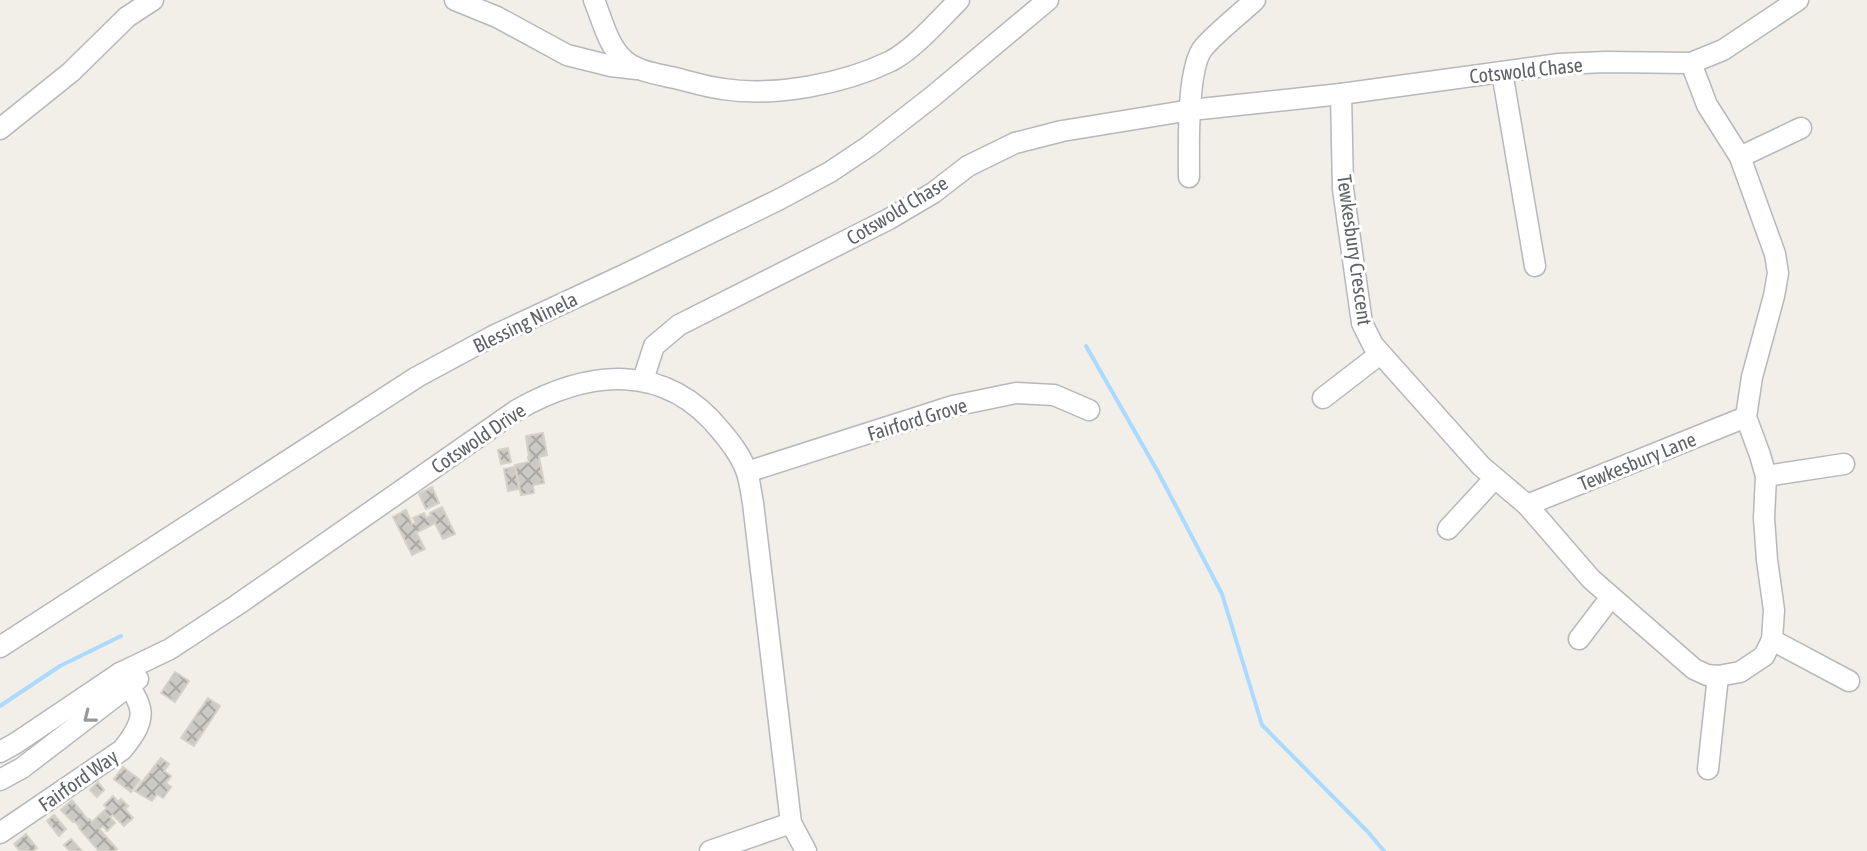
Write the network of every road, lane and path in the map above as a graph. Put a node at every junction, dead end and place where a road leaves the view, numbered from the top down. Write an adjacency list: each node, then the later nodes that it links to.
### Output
1 (153, 0): 14 (street)
2 (455, 0): 9 (street)
3 (594, 0): 9 (street)
4 (959, 0): 9 (street)
5 (1048, 0): 32 (street, Blessing Ninela)
6 (1255, 0): 12 (street)
7 (1798, 0): 8 (street, Cotswold Chase)
8 (1691, 63): 10 (street, Cotswold Chase); 15 (street)
9 (637, 69)
10 (1502, 72): 11 (street, Cotswold Chase); 17 (street)
11 (1341, 94): 12 (street, Cotswold Chase); 18 (street, Tewkesbury Crescent)
12 (1191, 110): 16 (street); 19 (street, Cotswold Chase)
13 (1801, 128): 15 (street)
14 (0, 129)
15 (1740, 157): 22 (street)
16 (1189, 177)
17 (1535, 266)
18 (1380, 354): 20 (street); 26 (street, Tewkesbury Crescent)
19 (643, 380): 24 (street, Cotswold Drive); 34 (street, Cotswold Drive)
20 (1323, 398)
21 (1089, 410): 24 (street, Fairford Grove)
22 (1746, 417): 25 (street); 27 (street, Tewkesbury Lane)
23 (1844, 464): 25 (street)
24 (747, 472): 39 (street, Cotswold Drive)
25 (1766, 476): 31 (street)
26 (1495, 478): 27 (street, Tewkesbury Crescent); 28 (street)
27 (1527, 505): 29 (street, Tewkesbury Crescent)
28 (1448, 529)
29 (1611, 597): 30 (street); 33 (street, Tewkesbury Crescent)
30 (1579, 639)
31 (1772, 640): 33 (street); 35 (street)
32 (0, 647)
33 (1718, 676): 37 (street)
34 (125, 680): 36 (street, Cotswold Drive); 38 (street, Cotswold Drive, one-way to 38); 40 (street, Fairford Way)
35 (1849, 681)
36 (0, 752)
37 (1708, 769)
38 (0, 780)
39 (791, 823): 41 (street); 42 (street, Cotswold Drive)
40 (0, 833)
41 (710, 851)
42 (806, 851)

